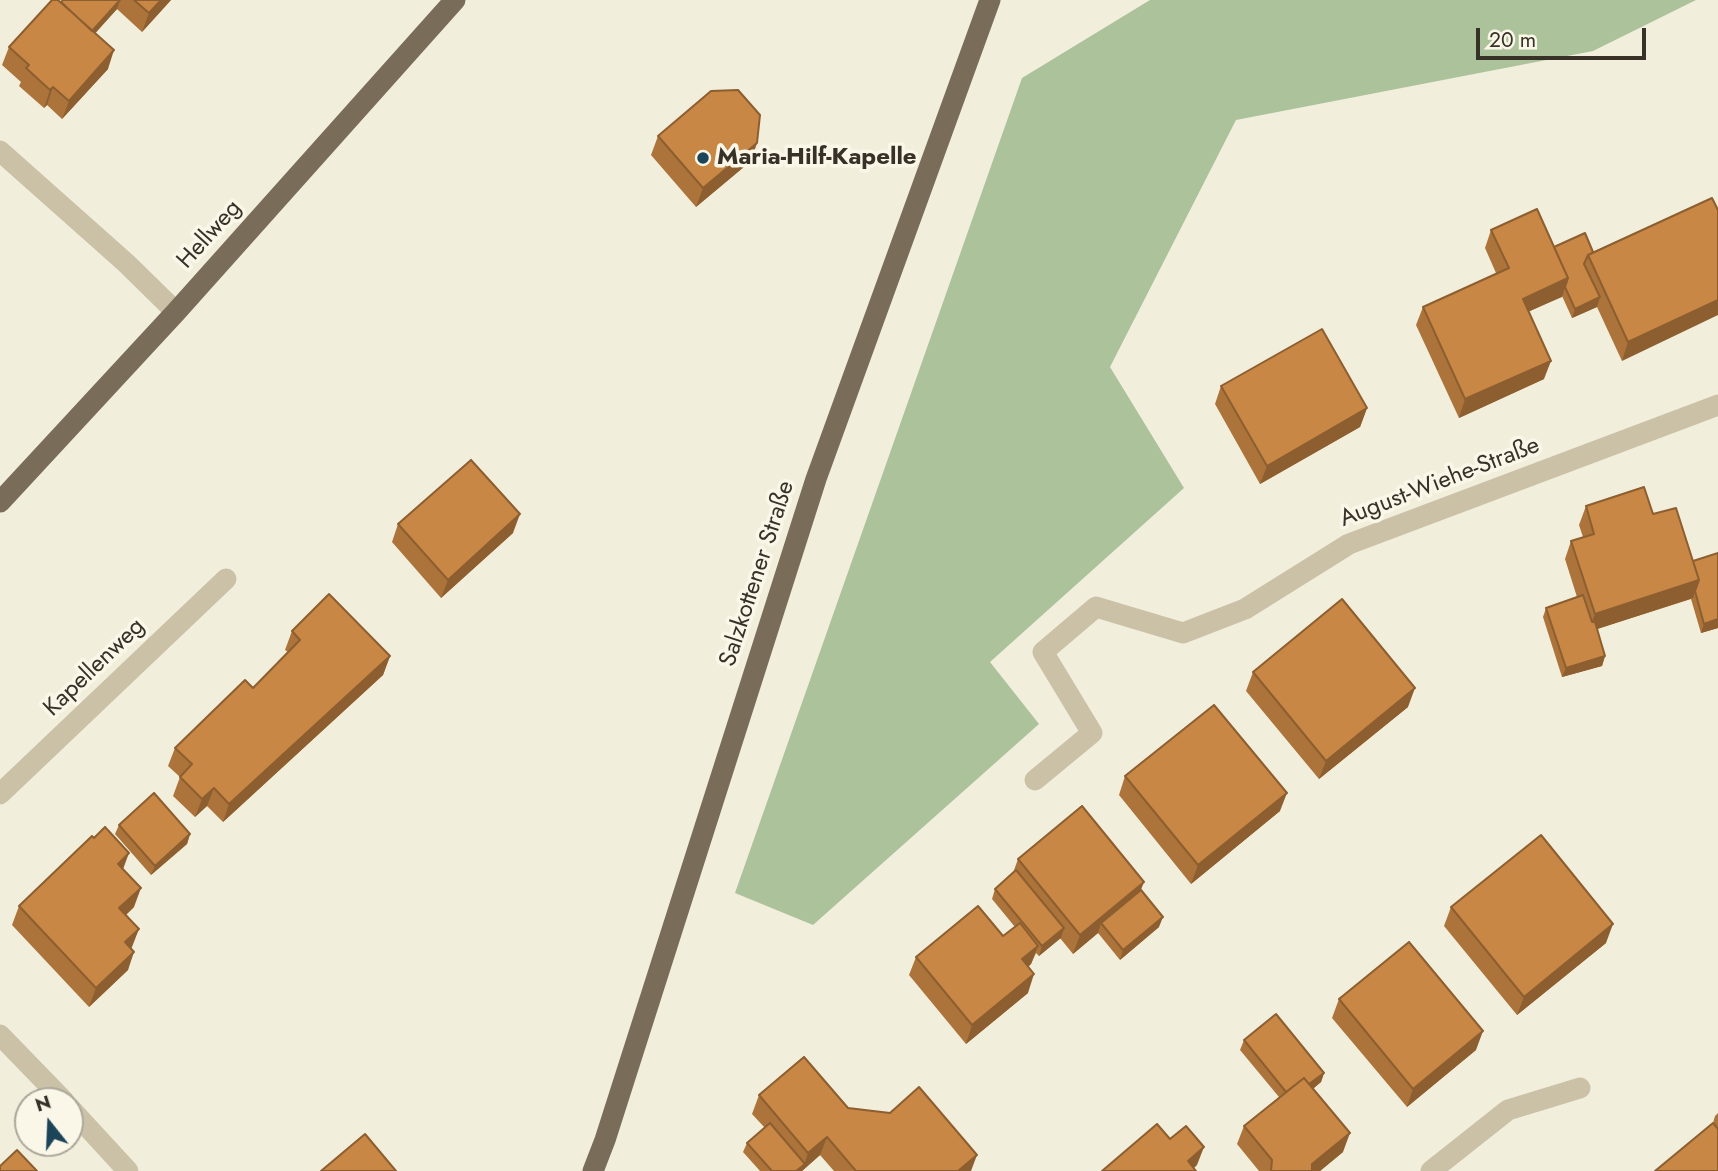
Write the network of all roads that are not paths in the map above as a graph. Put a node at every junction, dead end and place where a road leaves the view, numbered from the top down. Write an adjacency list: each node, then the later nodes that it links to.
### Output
1 (455, 0): 4 (main road, Hellweg)
2 (990, 0): 15 (main road, Salzkottener Straße)
3 (0, 151): 4 (street)
4 (176, 312): 6 (main road, Hellweg)
5 (1718, 405): 8 (street, August-Wiehe-Straße)
6 (0, 502)
7 (226, 579): 9 (street, Kapellenweg)
8 (1035, 780)
9 (0, 794)
10 (0, 1035): 11 (street)
11 (50, 1087)
12 (1580, 1087): 16 (street)
13 (84, 1123): 14 (street)
14 (128, 1171)
15 (593, 1171)
16 (1431, 1171)

